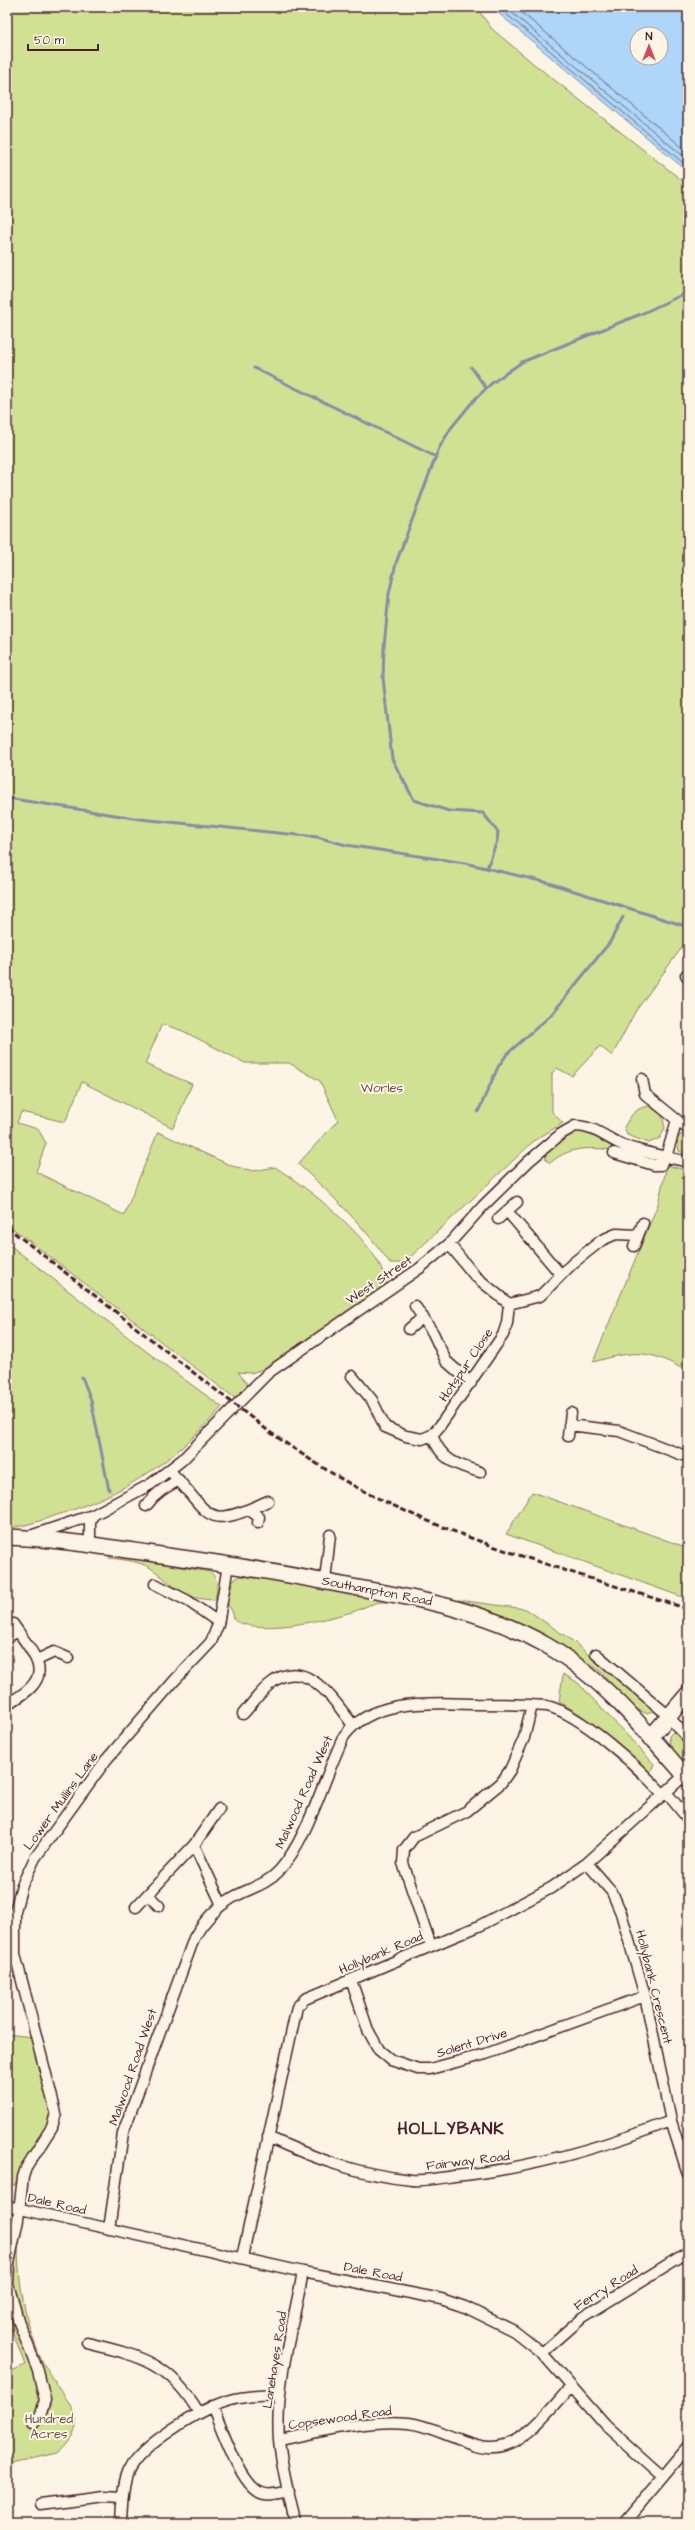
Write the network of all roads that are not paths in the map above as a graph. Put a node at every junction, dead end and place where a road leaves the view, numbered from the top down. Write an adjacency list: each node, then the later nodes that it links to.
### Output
1 (642, 1079): 2 (street)
2 (677, 1120): 3 (street); 5 (street)
3 (688, 1129)
4 (614, 1153): 5 (street)
5 (665, 1156): 6 (street, West Street); 12 (street, West Street)
6 (688, 1162)
7 (517, 1202): 8 (street)
8 (507, 1211): 9 (street); 14 (street)
9 (498, 1219)
10 (643, 1223): 11 (street)
11 (638, 1235): 13 (street); 14 (street)
12 (449, 1244): 15 (street); 26 (street, West Street)
13 (634, 1246)
14 (561, 1275): 15 (street)
15 (509, 1304): 20 (street, Hotspur Close)
16 (415, 1306): 17 (street)
17 (423, 1317): 18 (street); 20 (street)
18 (409, 1329)
19 (352, 1376): 23 (street)
20 (471, 1383): 23 (street, Hotspur Close)
21 (571, 1413): 22 (street)
22 (569, 1425): 24 (street); 25 (street)
23 (432, 1435): 27 (street)
24 (568, 1436)
25 (688, 1457)
26 (169, 1470): 28 (street); 32 (street, West Street)
27 (480, 1472)
28 (179, 1480): 30 (street); 31 (street)
29 (268, 1501): 31 (street)
30 (146, 1506)
31 (249, 1510): 33 (street)
32 (93, 1515): 36 (street, West Street); 37 (street)
33 (258, 1523)
34 (330, 1535): 39 (street)
35 (7, 1537): 36 (street, Southampton Road)
36 (24, 1538): 37 (street, Southampton Road)
37 (90, 1545): 38 (street, Southampton Road)
38 (228, 1565): 39 (street, Southampton Road); 41 (street, Lower Mullins Lane)
39 (325, 1581): 52 (street, Southampton Road)
40 (155, 1584): 41 (street)
41 (218, 1622): 71 (street, Lower Mullins Lane)
42 (8, 1637): 45 (street)
43 (596, 1654): 50 (street)
44 (68, 1658): 45 (street)
45 (37, 1660): 47 (street)
46 (688, 1694): 50 (street)
47 (7, 1704)
48 (532, 1705): 51 (street, Malwood Road West); 55 (street, Malwood Road West); 64 (street)
49 (243, 1714): 51 (street)
50 (670, 1718): 52 (street); 53 (street)
51 (353, 1725): 61 (street, Malwood Road West)
52 (650, 1738): 54 (street, Southampton Road)
53 (688, 1738)
54 (686, 1777): 55 (street, Hollybank Road)
55 (664, 1793): 57 (street, Malwood Road West); 59 (street, Hollybank Road)
56 (219, 1809): 58 (street)
57 (688, 1819)
58 (194, 1845): 60 (street); 61 (street)
59 (587, 1863): 64 (street, Hollybank Road); 66 (street, Hollybank Crescent)
60 (148, 1895): 62 (street); 63 (street)
61 (222, 1905): 72 (street, Malwood Road West)
62 (160, 1906)
63 (136, 1907)
64 (431, 1946): 65 (street, Hollybank Road)
65 (351, 1980): 66 (street, Solent Drive); 68 (street, Hollybank Road)
66 (645, 1996): 67 (street, Hollybank Crescent)
67 (671, 2121): 68 (street, Fairway Road); 69 (street, Hollybank Crescent)
68 (268, 2137): 74 (street, Hollybank Road)
69 (688, 2174)
70 (7, 2206): 71 (street, Dale Road)
71 (18, 2208): 72 (street, Dale Road); 82 (street, Lower Mullins Lane)
72 (109, 2229): 74 (street, Dale Road)
73 (688, 2252): 77 (street, Ferry Road)
74 (242, 2258): 75 (street, Dale Road)
75 (303, 2272): 77 (street, Dale Road); 79 (street, Lanehayes Road)
76 (87, 2343): 81 (street)
77 (542, 2353): 78 (street, Dale Road)
78 (571, 2387): 83 (street, Copsewood Road); 85 (street, Dale Road)
79 (280, 2396): 80 (street); 83 (street, Lanehayes Road)
80 (212, 2406): 81 (street); 86 (street)
81 (199, 2413): 87 (street)
82 (33, 2424)
83 (279, 2440): 86 (street, Lanehayes Road)
84 (688, 2447): 85 (street)
85 (663, 2476): 91 (street)
86 (289, 2491): 90 (street, Lanehayes Road)
87 (124, 2496): 88 (street); 89 (street)
88 (40, 2504)
89 (121, 2523)
90 (295, 2523)
91 (624, 2523)

